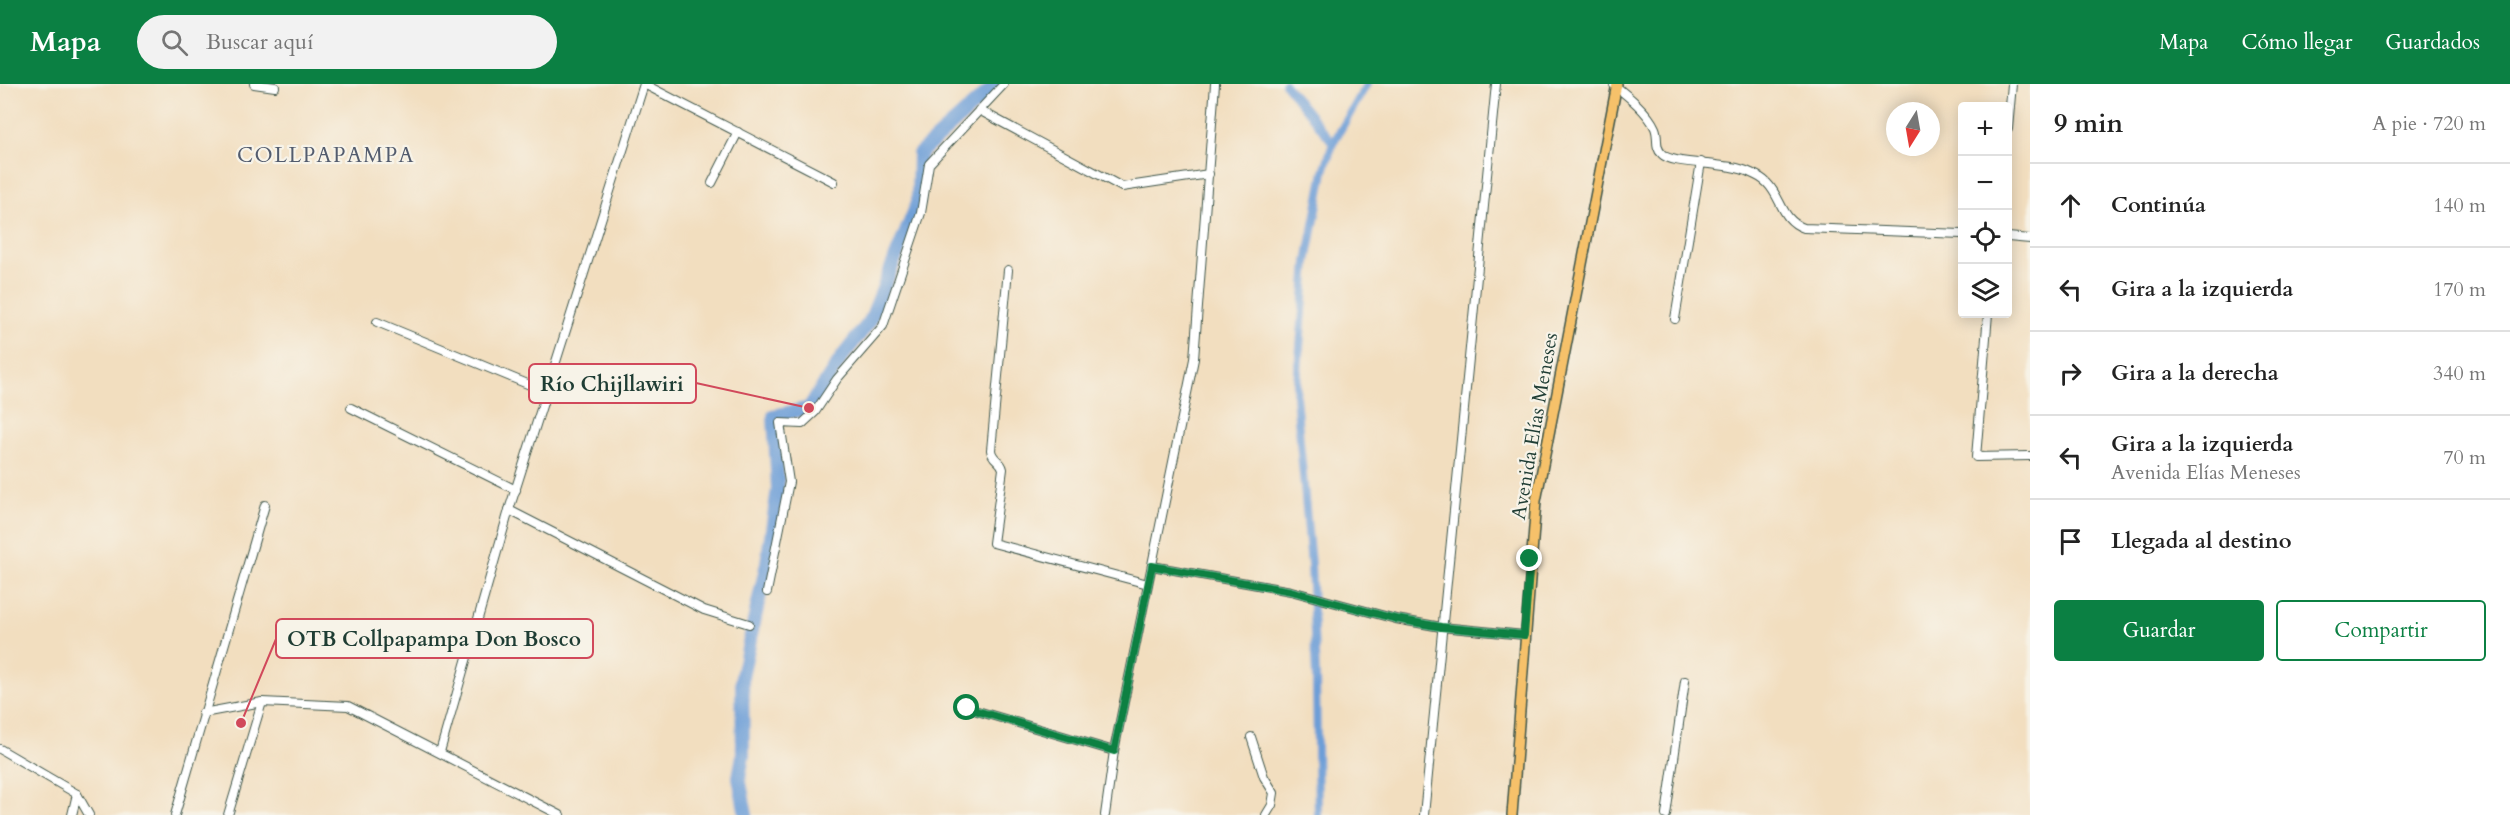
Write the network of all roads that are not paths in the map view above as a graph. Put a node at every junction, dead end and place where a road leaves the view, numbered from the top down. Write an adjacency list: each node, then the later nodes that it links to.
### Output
1 (254, 84): 8 (street)
2 (644, 84): 11 (street); 23 (street)
3 (1004, 84): 10 (street)
4 (1215, 84): 13 (street)
5 (1496, 84): 33 (street)
6 (2012, 84): 9 (street)
7 (1616, 85): 12 (street); 34 (main road, Avenida Elías Meneses)
8 (275, 87)
9 (2010, 102)
10 (980, 110): 13 (street); 31 (street)
11 (738, 132): 14 (street); 15 (street)
12 (1701, 162): 16 (street); 21 (street)
13 (1209, 174): 29 (street)
14 (834, 182)
15 (712, 183)
16 (1958, 234)
17 (2012, 237): 18 (street)
18 (2030, 239)
19 (1008, 270): 30 (street)
20 (1988, 318): 25 (street)
21 (1675, 319)
22 (377, 322): 23 (street)
23 (547, 392): 26 (street)
24 (351, 408): 26 (street)
25 (2030, 456)
26 (516, 490): 28 (street)
27 (265, 505): 38 (street)
28 (509, 510): 32 (street); 42 (street)
29 (1152, 566): 30 (street); 33 (street)
30 (1148, 584): 41 (street)
31 (767, 591)
32 (749, 624)
33 (1441, 627): 34 (street); 51 (street)
34 (1524, 635): 52 (main road, Avenida Elías Meneses)
35 (1685, 681): 53 (street)
36 (262, 702): 38 (street); 42 (street); 47 (street)
37 (967, 708): 41 (street)
38 (203, 713): 46 (street)
39 (1251, 736): 50 (street)
40 (0, 749): 43 (street)
41 (1114, 751): 49 (street)
42 (440, 752): 48 (street)
43 (77, 794): 44 (street); 45 (street)
44 (72, 815)
45 (89, 815)
46 (175, 815)
47 (228, 815)
48 (560, 815)
49 (1105, 815)
50 (1266, 815)
51 (1424, 815)
52 (1512, 815)
53 (1666, 815)

